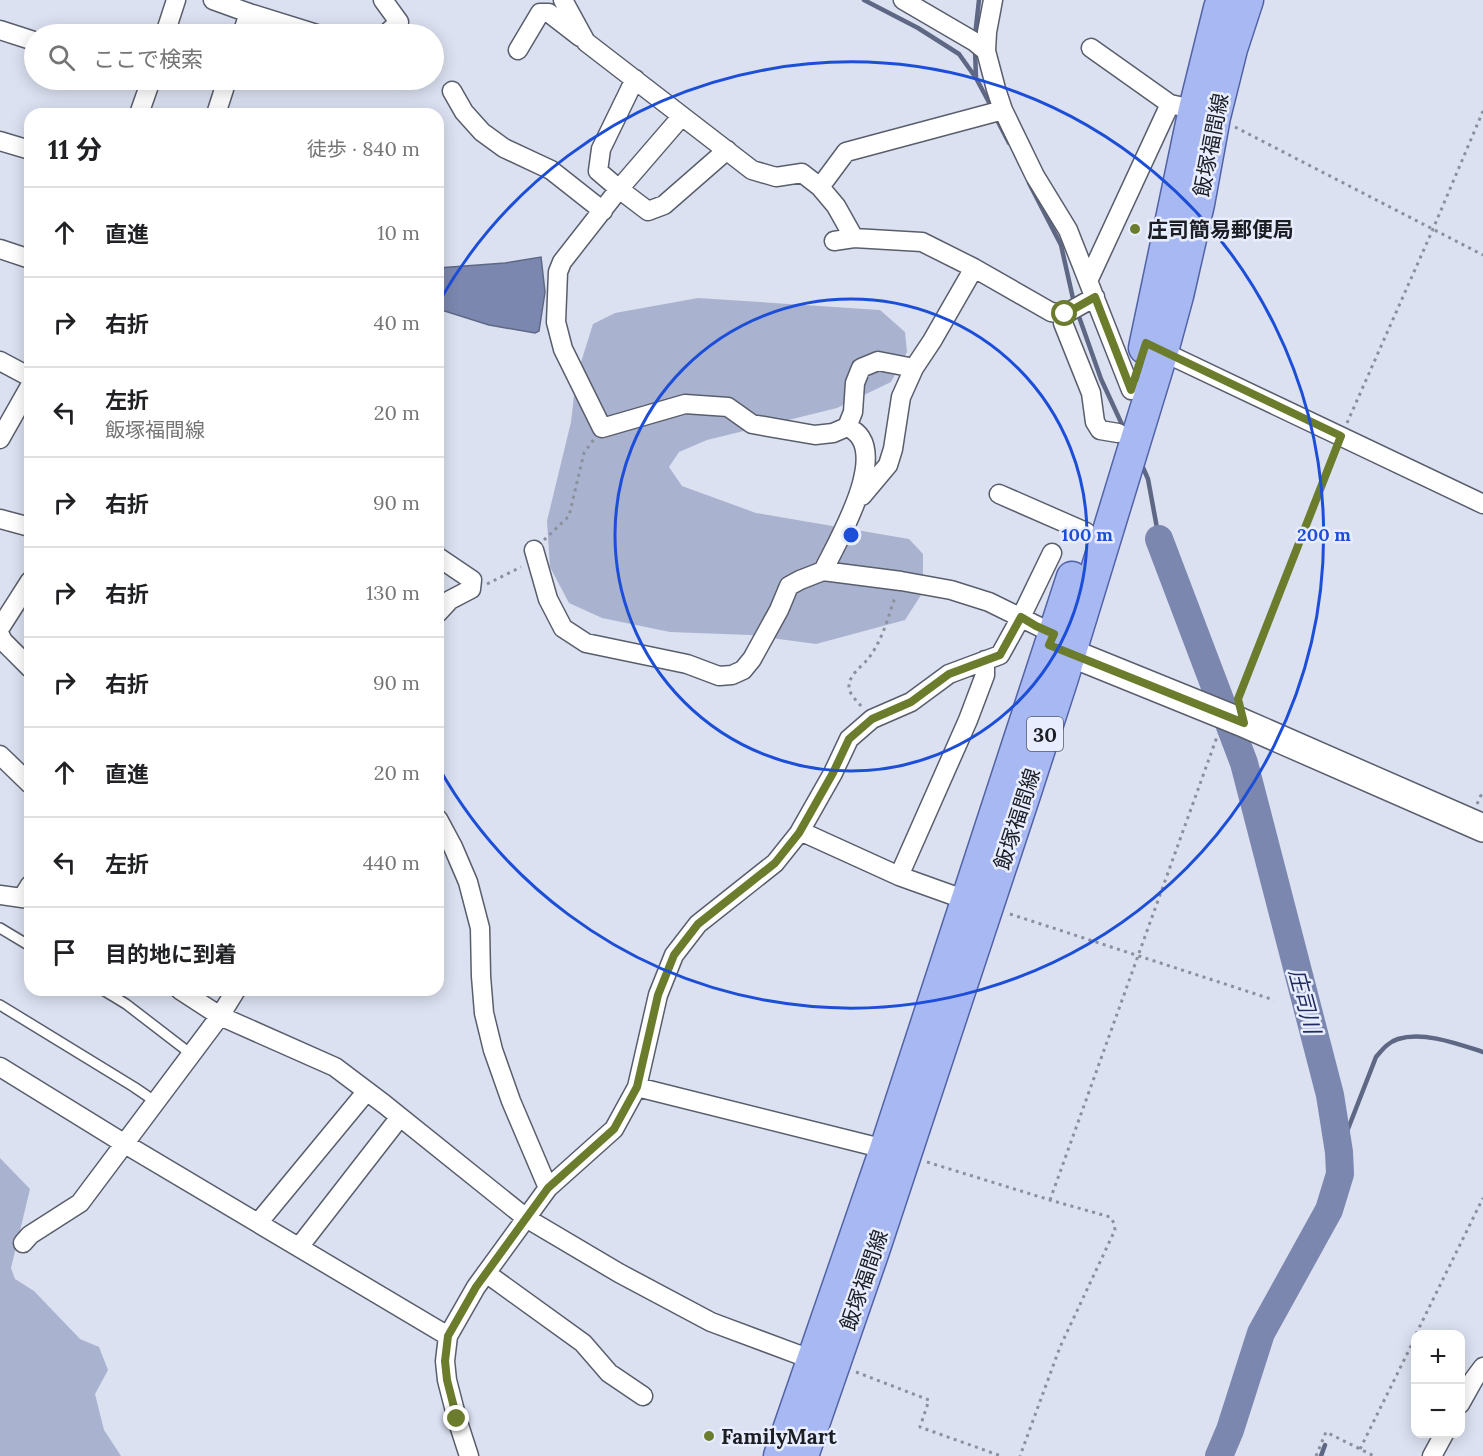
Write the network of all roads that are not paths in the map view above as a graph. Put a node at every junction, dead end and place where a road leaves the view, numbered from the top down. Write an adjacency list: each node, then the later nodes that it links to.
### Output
1 (176, 0): 10 (street)
2 (213, 0): 9 (street)
3 (382, 0): 13 (street)
4 (563, 0): 16 (street)
5 (993, 0): 19 (street)
6 (1222, 0): 27 (main road, 飯塚福間線 / 30)
7 (1248, 0): 27 (main road, 飯塚福間線 / 30)
8 (915, 3): 19 (street)
9 (249, 13): 11 (street); 12 (street)
10 (168, 24)
11 (245, 24)
12 (285, 24)
13 (397, 24)
14 (0, 30): 15 (street)
15 (24, 38)
16 (586, 42): 18 (street); 20 (street)
17 (1091, 48): 27 (street)
18 (518, 50)
19 (986, 51): 26 (street)
20 (635, 79): 28 (street); 33 (street)
21 (147, 90): 24 (street)
22 (224, 90): 25 (street)
23 (452, 91): 34 (street)
24 (141, 108)
25 (218, 108)
26 (1003, 110): 32 (street); 40 (street)
27 (1193, 110): 40 (street); 42 (main road, 飯塚福間線 / 30)
28 (682, 116): 31 (street); 33 (street)
29 (0, 141): 30 (street)
30 (24, 148)
31 (727, 150): 32 (street); 33 (street)
32 (820, 187): 35 (street)
33 (619, 189): 34 (street)
34 (603, 211): 48 (street)
35 (854, 238): 36 (street); 39 (street)
36 (834, 241)
37 (0, 249): 38 (street)
38 (24, 257)
39 (974, 268): 41 (street); 44 (street)
40 (1091, 289): 41 (street); 46 (street)
41 (1065, 314): 49 (street)
42 (1154, 347): 46 (main road, 飯塚福間線 / 30); 53 (street); 65 (main road, 飯塚福間線 / 30)
43 (0, 361): 45 (street)
44 (914, 368): 48 (street); 52 (street)
45 (24, 374)
46 (1131, 390): 49 (main road, 飯塚福間線 / 30)
47 (24, 397): 50 (street)
48 (848, 427): 52 (street)
49 (1118, 433): 56 (main road, 飯塚福間線 / 30)
50 (0, 439)
51 (999, 494): 56 (street)
52 (857, 502): 60 (street)
53 (1483, 504)
54 (0, 519): 55 (street)
55 (24, 525)
56 (1086, 532): 65 (main road, 飯塚福間線 / 30)
57 (1052, 553): 63 (street)
58 (536, 555): 60 (street)
59 (444, 561): 62 (street)
60 (823, 571): 63 (street)
61 (24, 593): 64 (street)
62 (444, 606)
63 (1021, 617): 65 (street); 66 (street)
64 (1, 637): 67 (street)
65 (1058, 644): 70 (street); 76 (main road, 飯塚福間線 / 30)
66 (985, 660): 72 (street); 73 (street)
67 (24, 662)
68 (0, 755): 69 (street)
69 (24, 778)
70 (1483, 828)
71 (444, 830): 92 (street)
72 (800, 831): 73 (street); 86 (street)
73 (899, 876): 76 (street)
74 (24, 894): 75 (street)
75 (0, 896)
76 (977, 904): 91 (main road, 飯塚福間線 / 30)
77 (0, 928): 78 (lane)
78 (24, 942)
79 (113, 996): 84 (lane)
80 (189, 996): 83 (street)
81 (232, 996): 83 (street)
82 (0, 1005): 88 (lane)
83 (220, 1016): 84 (street); 87 (street)
84 (191, 1054): 88 (street)
85 (0, 1067): 90 (street)
86 (637, 1087): 91 (street); 92 (street)
87 (367, 1091): 89 (street); 94 (street)
88 (156, 1102): 90 (street)
89 (400, 1117): 93 (street); 96 (street)
90 (124, 1144): 94 (street); 95 (street)
91 (895, 1153): 99 (main road, 飯塚福間線 / 30); 106 (main road, 飯塚福間線 / 30)
92 (548, 1188): 93 (street)
93 (525, 1218): 97 (street); 99 (street)
94 (258, 1223): 96 (street)
95 (23, 1243)
96 (299, 1247): 98 (street)
97 (486, 1273): 98 (street); 101 (street)
98 (448, 1336): 104 (street)
99 (813, 1360): 105 (main road, 飯塚福間線 / 30)
100 (1483, 1367): 102 (street)
101 (643, 1396)
102 (1465, 1396)
103 (1442, 1438): 107 (street)
104 (469, 1456)
105 (779, 1456)
106 (803, 1456)
107 (1432, 1456)

